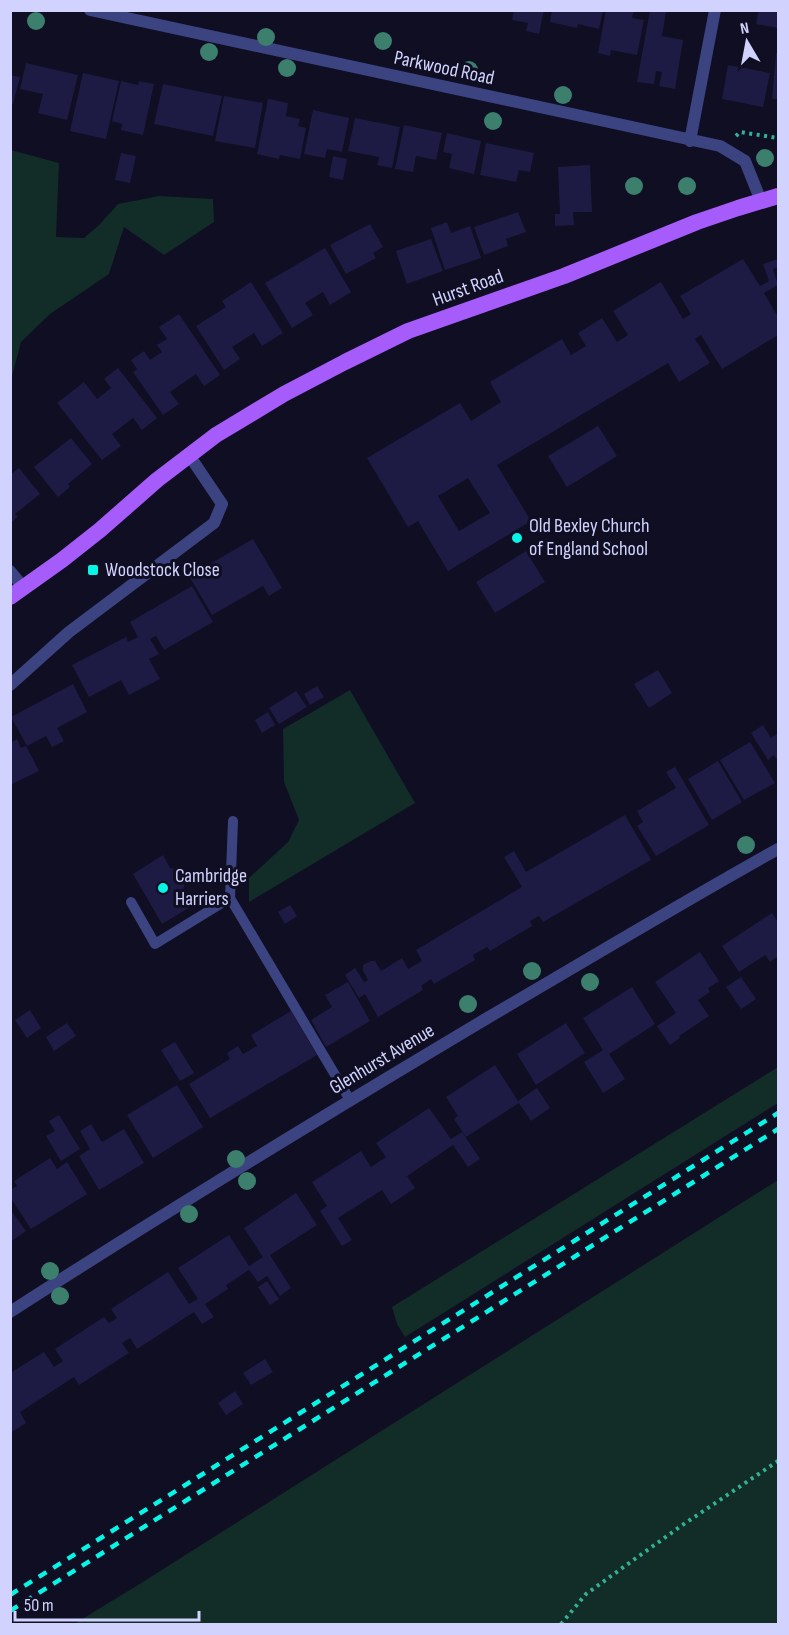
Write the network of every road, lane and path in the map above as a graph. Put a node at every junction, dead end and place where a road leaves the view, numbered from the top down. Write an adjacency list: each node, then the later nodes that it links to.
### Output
1 (90, 10): 4 (street, Parkwood Road)
2 (715, 10): 4 (street)
3 (778, 138): 5 (path)
4 (690, 141): 5 (street, Parkwood Road)
5 (720, 146): 7 (street, Parkwood Road)
6 (778, 196): 7 (main road, Hurst Road)
7 (761, 201): 8 (main road, Hurst Road)
8 (189, 455): 10 (main road, Hurst Road); 11 (street)
9 (10, 571): 10 (street)
10 (17, 592)
11 (10, 685)
12 (233, 821): 14 (lane)
13 (778, 849): 16 (street, Glenhurst Avenue)
14 (230, 898): 15 (lane); 16 (lane)
15 (131, 902)
16 (350, 1100): 17 (street, Glenhurst Avenue)
17 (10, 1311)
18 (778, 1461): 19 (path)
19 (561, 1624)

